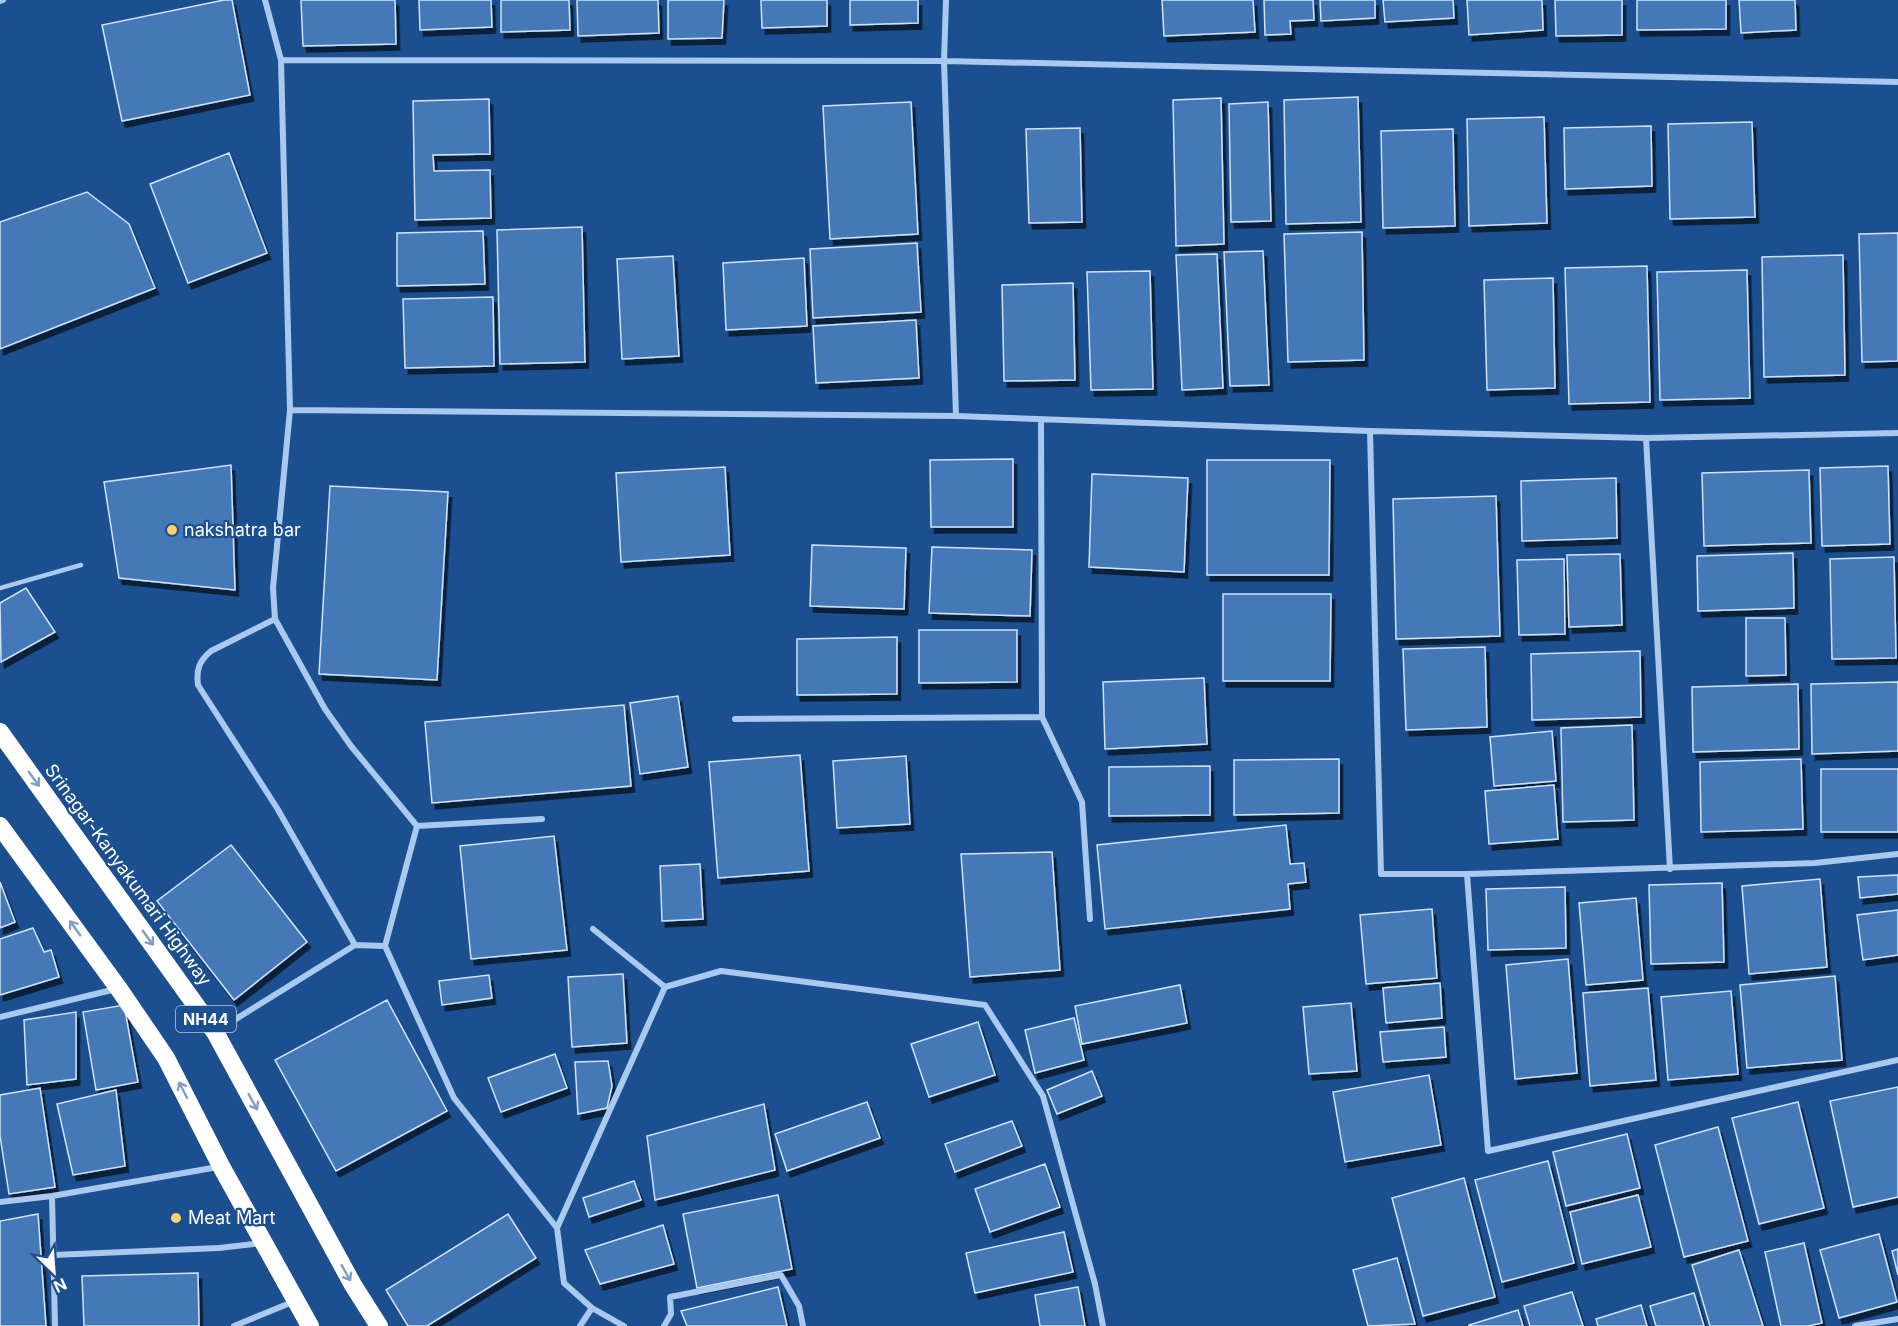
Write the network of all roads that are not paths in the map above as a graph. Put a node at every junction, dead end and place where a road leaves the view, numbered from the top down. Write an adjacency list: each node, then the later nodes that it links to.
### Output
1 (265, 0): 3 (street)
2 (946, 0): 4 (street)
3 (281, 60): 4 (street); 6 (street)
4 (944, 61): 5 (street); 7 (street)
5 (1898, 82)
6 (290, 410): 7 (street); 14 (street)
7 (956, 416): 8 (street)
8 (1041, 420): 9 (street); 15 (street)
9 (1370, 431): 11 (street); 23 (street)
10 (1898, 433): 11 (street)
11 (1646, 438): 22 (street)
12 (81, 565): 13 (lane)
13 (0, 588)
14 (275, 619): 20 (street); 26 (street)
15 (1041, 717): 16 (street); 24 (street)
16 (735, 719)
17 (0, 732): 31 (highway, Srinagar-Kanyakumari Highway / NH44, one-way to 31)
18 (542, 819): 20 (street)
19 (0, 826): 29 (highway, NH44, one-way to 19)
20 (417, 826): 27 (street)
21 (1898, 854): 22 (street)
22 (1670, 869): 23 (street)
23 (1467, 874): 32 (street)
24 (1090, 920)
25 (593, 929): 28 (street)
26 (355, 945): 27 (street); 31 (street)
27 (385, 946): 36 (street)
28 (665, 987): 36 (street); 50 (street)
29 (119, 988): 30 (street); 33 (highway, NH44, one-way to 29)
30 (0, 1017)
31 (215, 1032): 45 (highway, Srinagar-Kanyakumari Highway / NH44, one-way to 45)
32 (1898, 1060)
33 (221, 1166): 34 (street); 37 (highway, NH44)
34 (52, 1196): 35 (street); 38 (street)
35 (0, 1202)
36 (557, 1228): 40 (street)
37 (266, 1242): 38 (street); 39 (highway, NH44)
38 (53, 1255): 42 (street)
39 (295, 1301): 43 (street); 44 (highway, NH44)
40 (592, 1308): 46 (street); 47 (street)
41 (1898, 1318): 51 (street)
42 (55, 1326)
43 (234, 1326)
44 (310, 1326)
45 (379, 1326)
46 (580, 1326)
47 (624, 1326)
48 (664, 1326): 49 (street)
49 (803, 1326)
50 (1103, 1326)
51 (1855, 1326)

